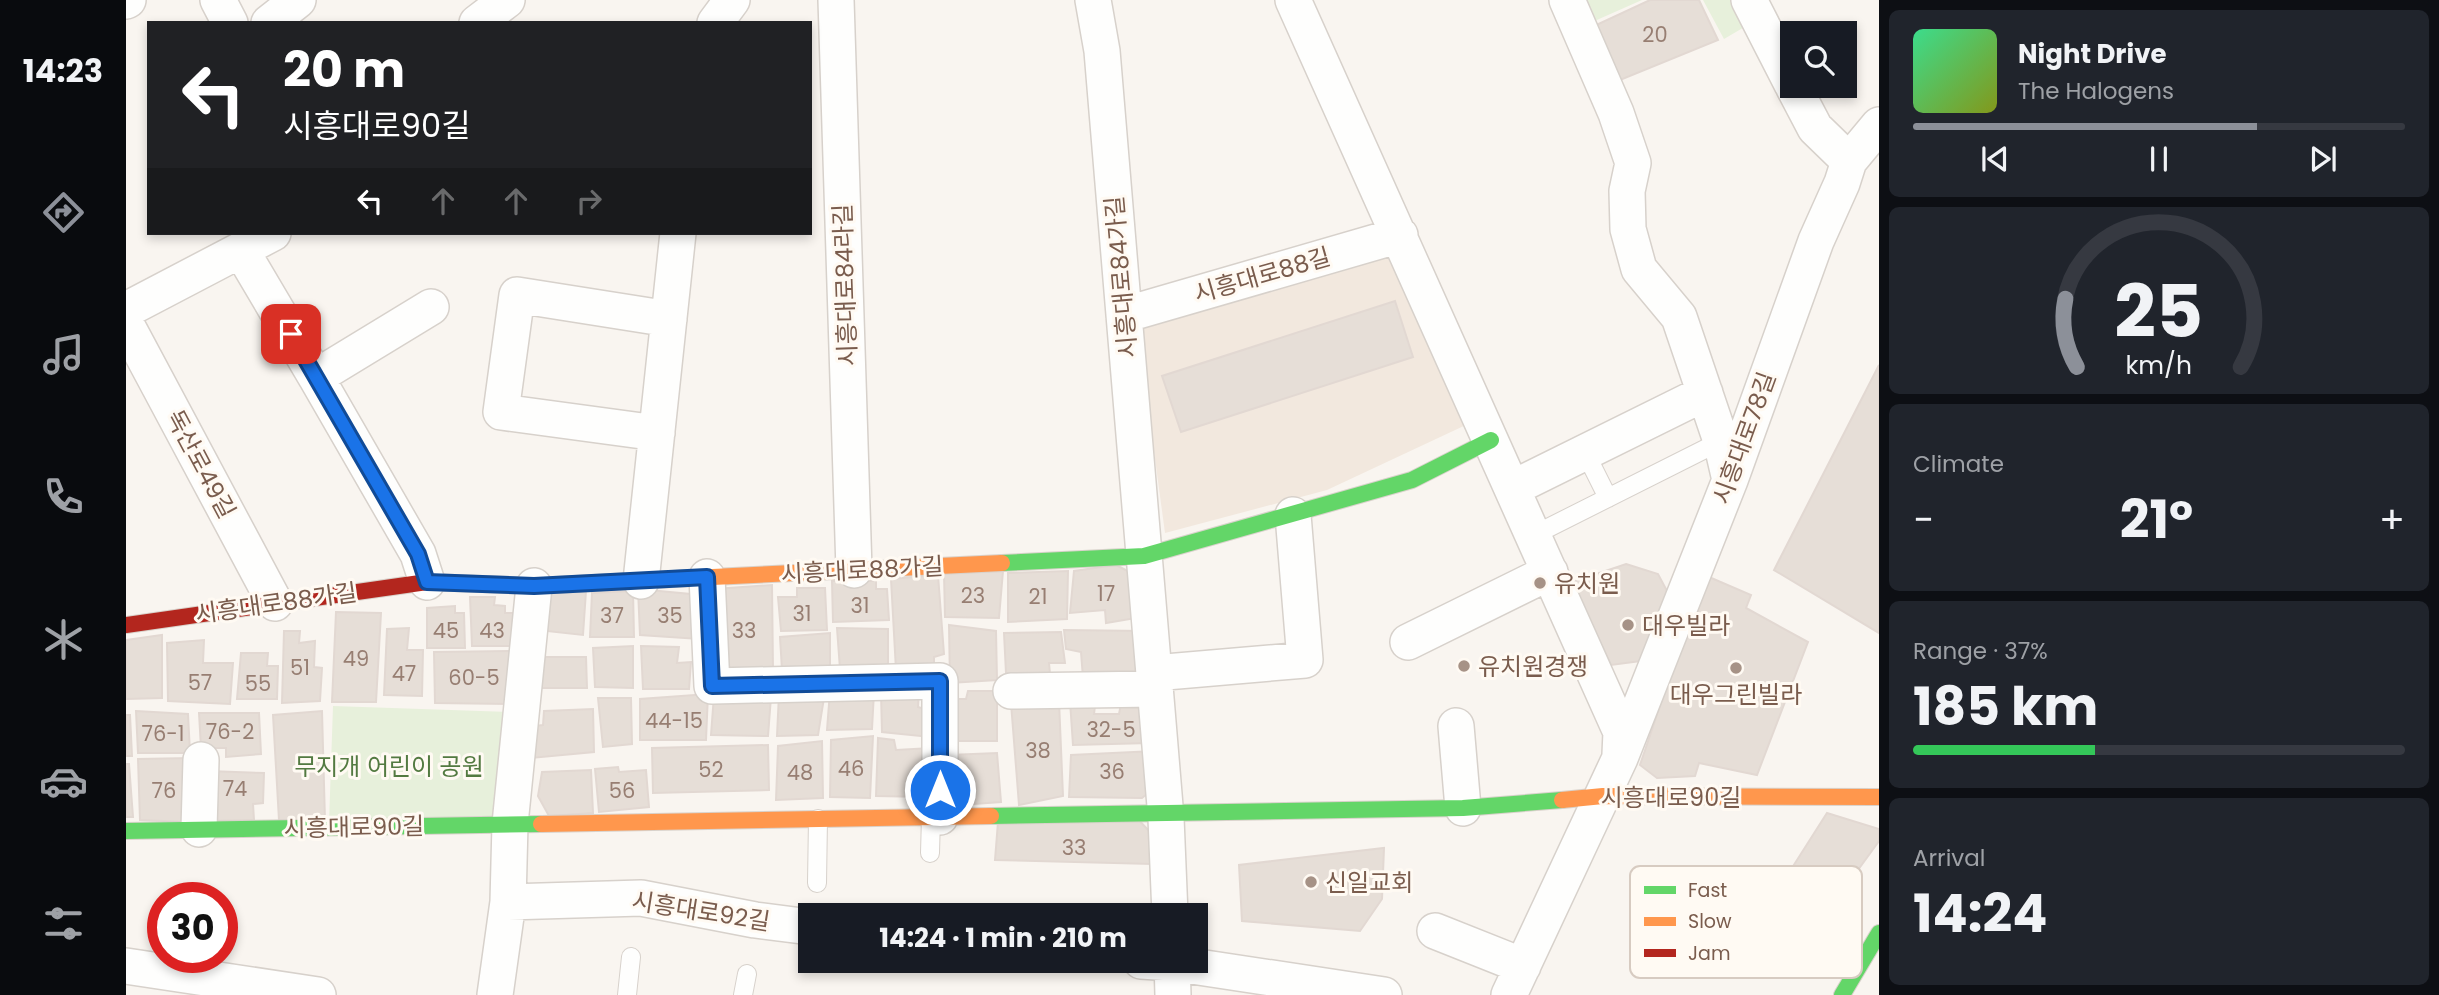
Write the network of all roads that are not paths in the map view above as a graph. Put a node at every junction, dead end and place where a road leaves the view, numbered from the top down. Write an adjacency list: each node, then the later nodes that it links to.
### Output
1 (218, 0): 10 (street)
2 (298, 0): 11 (street)
3 (507, 0): 12 (street)
4 (732, 0): 13 (street)
5 (836, 0): 39 (street, 시흥대로84라길)
6 (1093, 0): 24 (street, 시흥대로84가길)
7 (1293, 0): 20 (street)
8 (1567, 0): 28 (street)
9 (1749, 0): 14 (street)
10 (229, 21)
11 (272, 21)
12 (480, 21)
13 (716, 21)
14 (1780, 60)
15 (1800, 98): 17 (street)
16 (1879, 125): 17 (street, 시흥대로78길)
17 (1849, 161): 33 (street, 시흥대로78길)
18 (269, 235): 21 (street)
19 (678, 235): 25 (street)
20 (1400, 235): 24 (street, 시흥대로88길); 30 (street)
21 (241, 250): 23 (street); 27 (street)
22 (431, 307): 27 (street)
23 (126, 310)
24 (1124, 315): 38 (street, 시흥대로84가길)
25 (669, 319): 29 (street); 29 (street)
26 (126, 324): 45 (street, 독산로49길)
27 (316, 377): 43 (street)
28 (1704, 393): 31 (street); 32 (street)
29 (657, 433): 42 (street)
30 (1492, 440): 34 (street); 36 (street, 시흥대로88가길)
31 (1721, 441): 33 (street); 35 (lane)
32 (1585, 453): 34 (street); 35 (lane)
33 (1730, 480): 51 (street, 시흥대로78길)
34 (1513, 488): 37 (street)
35 (1608, 498): 37 (lane)
36 (1293, 515): 38 (street, 시흥대로88가길); 48 (street)
37 (1534, 535): 40 (street)
38 (1144, 556): 39 (street, 시흥대로88가길); 48 (street)
39 (854, 570): 41 (street, 시흥대로88가길)
40 (1550, 572): 47 (street); 51 (street)
41 (707, 577): 42 (street, 시흥대로88가길); 57 (street)
42 (641, 581): 44 (street, 시흥대로88가길)
43 (427, 582): 44 (street, 시흥대로88가길); 45 (street, 시흥대로88가길)
44 (534, 586): 59 (street)
45 (275, 603): 46 (street, 시흥대로88가길)
46 (126, 625)
47 (1408, 642)
48 (1155, 681): 49 (street); 56 (street)
49 (1011, 691)
50 (1456, 726): 55 (street)
51 (1620, 758): 53 (street)
52 (201, 760): 60 (street)
53 (1603, 796): 54 (street, 시흥대로90길); 55 (street, 시흥대로90길); 75 (street)
54 (1879, 797)
55 (1463, 808): 56 (street, 시흥대로90길)
56 (1166, 813): 57 (street, 시흥대로90길); 65 (street)
57 (935, 817): 58 (street, 시흥대로90길); 62 (lane)
58 (818, 819): 59 (street, 시흥대로90길); 63 (lane)
59 (510, 824): 60 (street, 시흥대로90길); 64 (street)
60 (199, 830): 61 (street, 시흥대로90길)
61 (126, 831)
62 (930, 853)
63 (817, 883)
64 (508, 902): 66 (street, 시흥대로92길); 77 (street)
65 (1170, 903)
66 (798, 925)
67 (1435, 931): 75 (street)
68 (1879, 933): 70 (street)
69 (631, 957): 78 (lane)
70 (1862, 961)
71 (126, 966): 76 (street)
72 (1191, 973): 80 (street)
73 (747, 974): 79 (lane)
74 (1852, 978): 81 (street)
75 (1516, 980)
76 (318, 995)
77 (495, 995)
78 (627, 995)
79 (743, 995)
80 (1384, 995)
81 (1842, 995)

